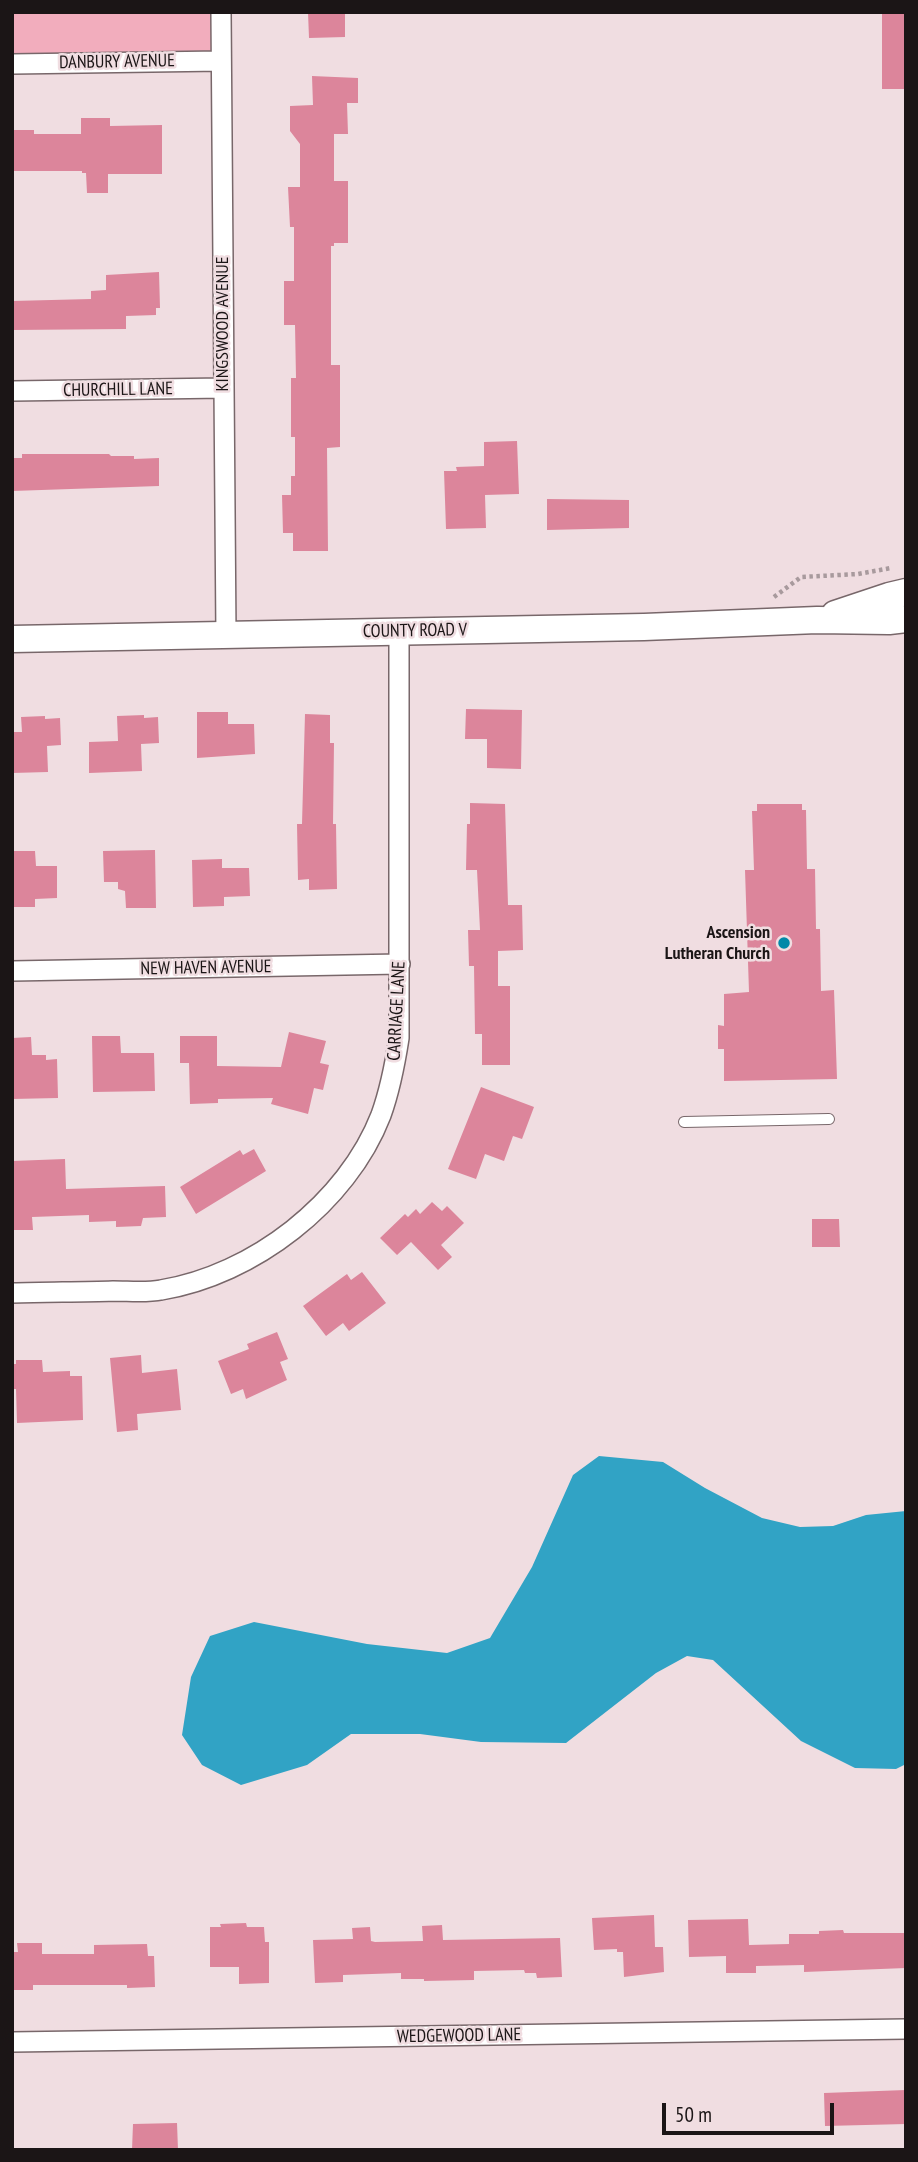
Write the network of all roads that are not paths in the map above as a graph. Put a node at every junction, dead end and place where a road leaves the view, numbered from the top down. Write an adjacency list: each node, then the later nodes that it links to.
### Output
1 (221, 12): 2 (street, KINGSWOOD AVENUE)
2 (221, 61): 3 (street, DANBURY AVENUE); 4 (street, KINGSWOOD AVENUE)
3 (12, 64)
4 (224, 388): 5 (street, CHURCHILL LANE); 10 (street, KINGSWOOD AVENUE)
5 (12, 391)
6 (906, 592): 8 (main road, COUNTY ROAD V)
7 (906, 619): 8 (main road, COUNTY ROAD V)
8 (817, 620): 9 (main road, COUNTY ROAD V)
9 (399, 632): 10 (main road, COUNTY ROAD V); 12 (street, CARRIAGE LANE)
10 (226, 635): 11 (main road, COUNTY ROAD V)
11 (12, 639)
12 (400, 964): 13 (street, NEW HAVEN AVENUE); 16 (street, CARRIAGE LANE)
13 (12, 971)
14 (829, 1119): 15 (lane)
15 (684, 1122)
16 (12, 1293)
17 (906, 2029): 18 (street, WEDGEWOOD LANE)
18 (12, 2042)

